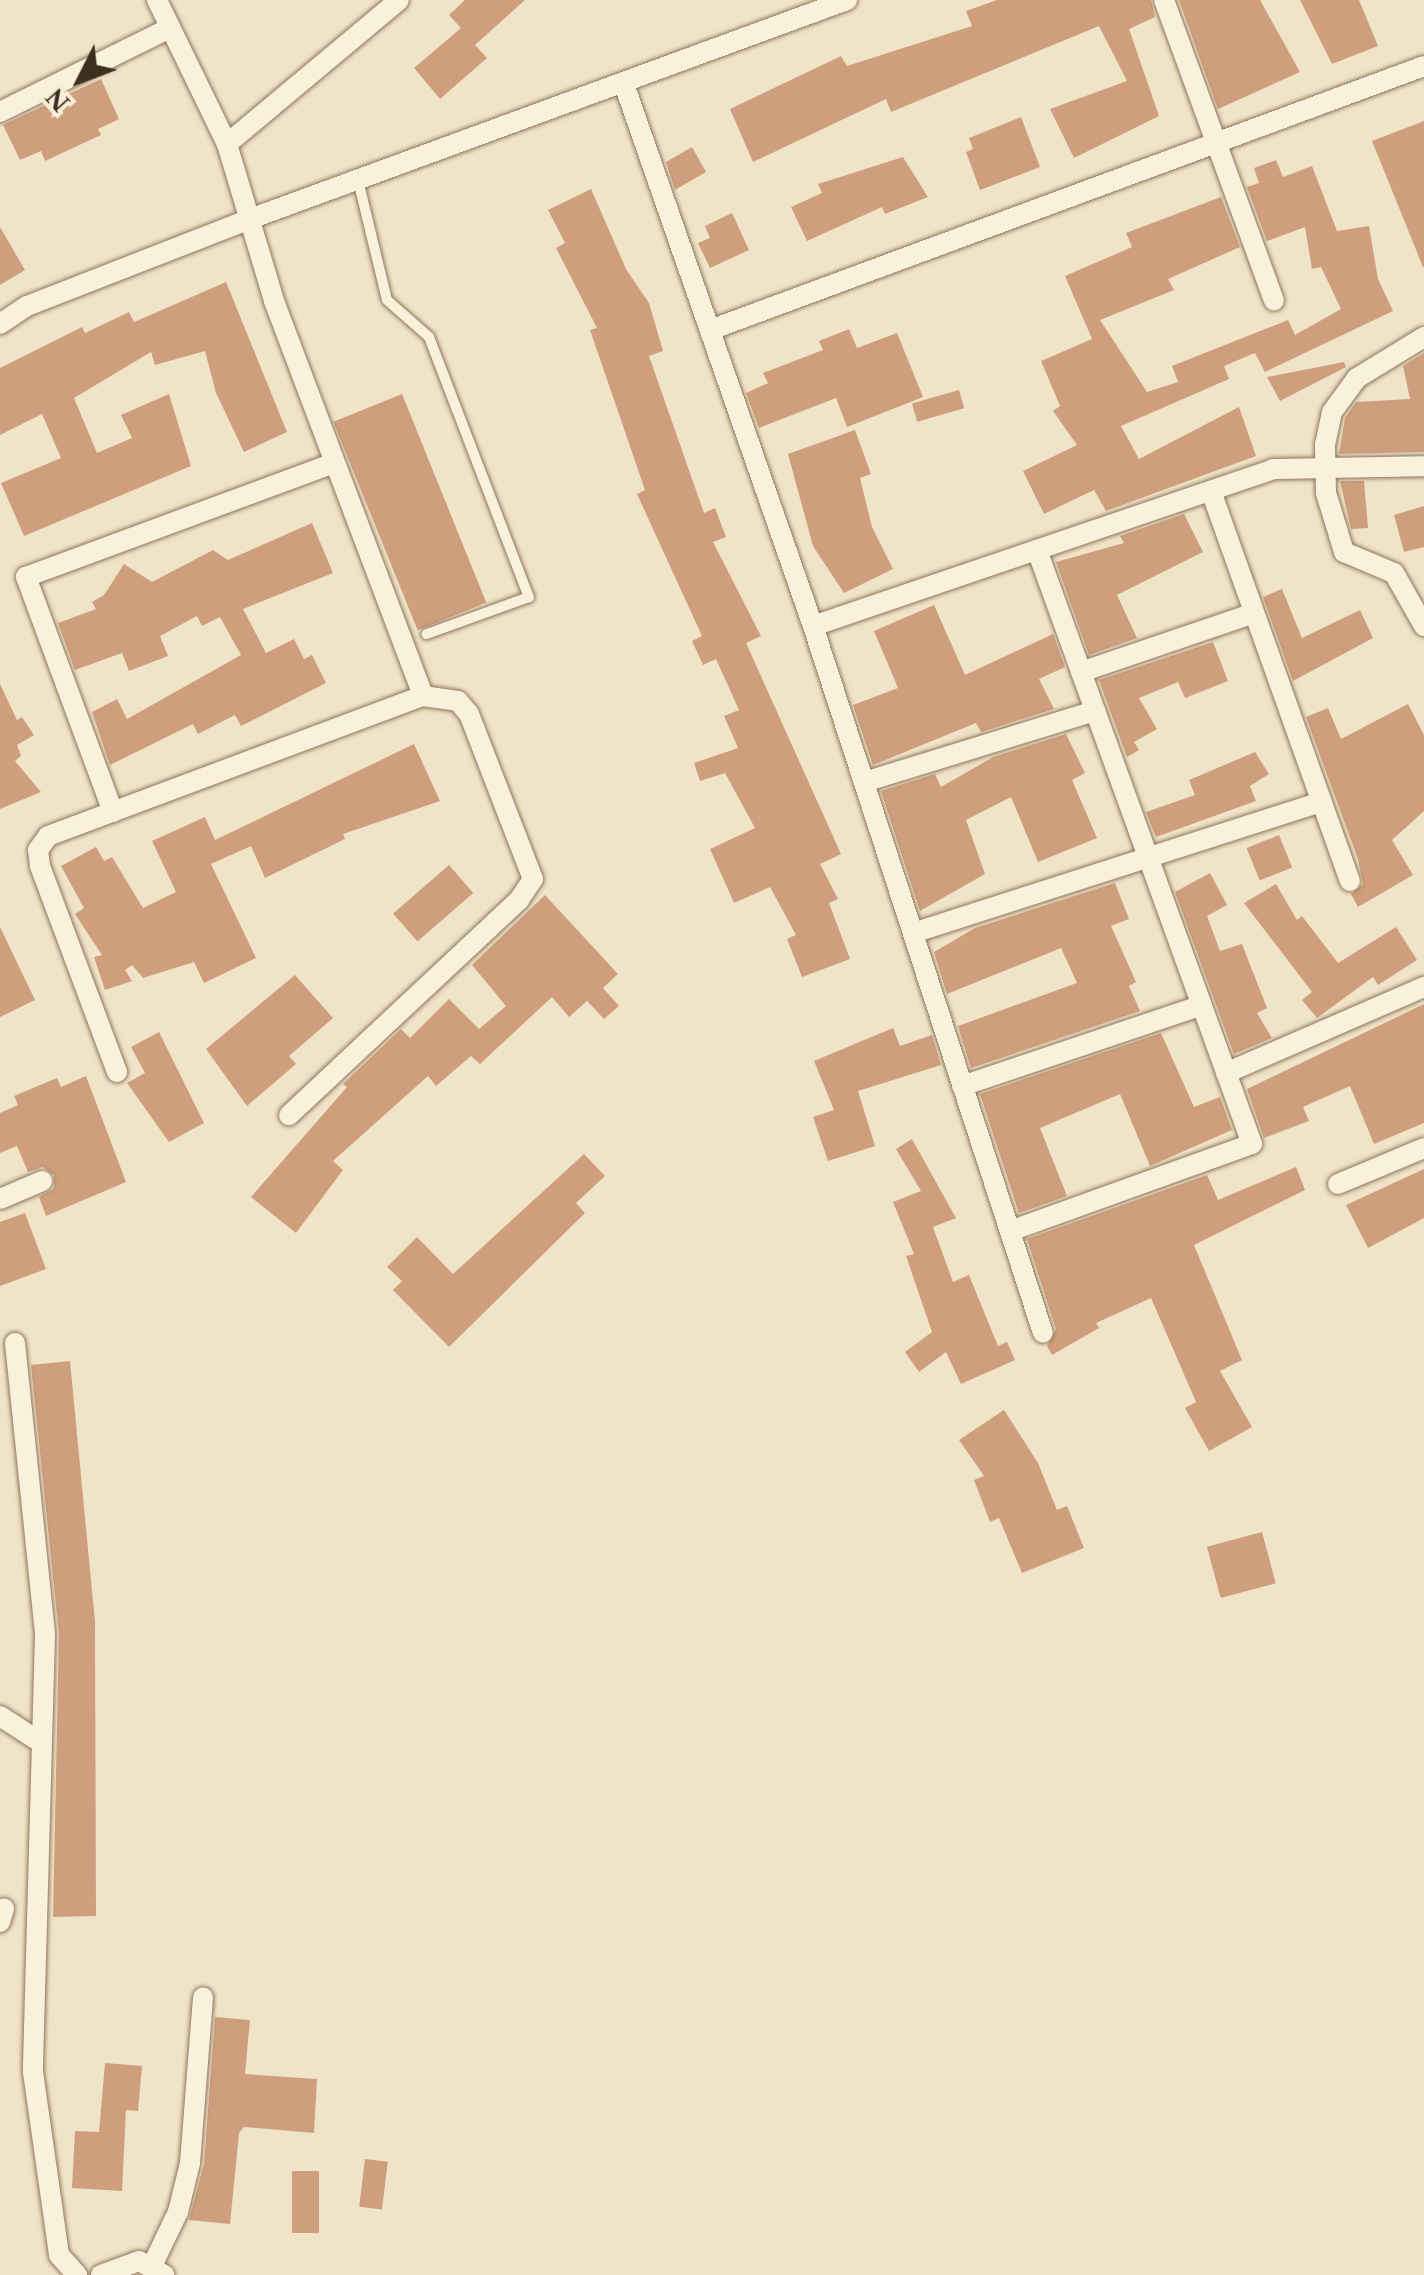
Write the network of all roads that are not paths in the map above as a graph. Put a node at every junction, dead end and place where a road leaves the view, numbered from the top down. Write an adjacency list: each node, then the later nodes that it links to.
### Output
1 (156, 0): 5 (street)
2 (399, 0): 10 (street)
3 (847, 0): 7 (street)
4 (1164, 0): 9 (street)
5 (170, 28): 8 (street); 10 (street)
6 (1424, 66): 9 (street)
7 (624, 84): 11 (street); 15 (street)
8 (0, 112)
9 (1215, 142): 13 (street); 15 (street)
10 (227, 144): 12 (street)
11 (358, 180): 12 (street); 25 (lane)
12 (250, 219): 14 (street); 17 (street)
13 (1274, 301)
14 (0, 324)
15 (710, 330): 23 (street)
16 (1424, 337): 19 (street)
17 (335, 463): 27 (street); 31 (street)
18 (1424, 466): 19 (street)
19 (1325, 468): 20 (street); 24 (street)
20 (1211, 491): 21 (street); 22 (street)
21 (1037, 550): 23 (street); 26 (street)
22 (1254, 613): 26 (street); 30 (street)
23 (813, 626): 29 (street)
24 (1424, 626)
25 (427, 634)
26 (1081, 672): 28 (street)
27 (422, 696): 31 (street); 40 (street)
28 (1095, 711): 29 (street); 32 (street)
29 (864, 782): 34 (street)
30 (1322, 802): 32 (street); 33 (street)
31 (112, 812): 37 (street)
32 (1148, 856): 34 (street); 36 (street)
33 (1350, 881)
34 (912, 932): 39 (street)
35 (1424, 987): 38 (street)
36 (1202, 1005): 38 (street); 39 (street)
37 (117, 1072)
38 (1226, 1073): 45 (street)
39 (962, 1086): 45 (street)
40 (289, 1115)
41 (1424, 1148): 43 (street)
42 (42, 1181): 44 (street)
43 (1338, 1184)
44 (0, 1199)
45 (1010, 1231): 46 (street)
46 (1042, 1333)
47 (15, 1343): 49 (street)
48 (0, 1716): 49 (street)
49 (40, 1742): 52 (street)
50 (202, 1998): 51 (street)
51 (158, 2270): 53 (street)
52 (77, 2275)
53 (101, 2275)

